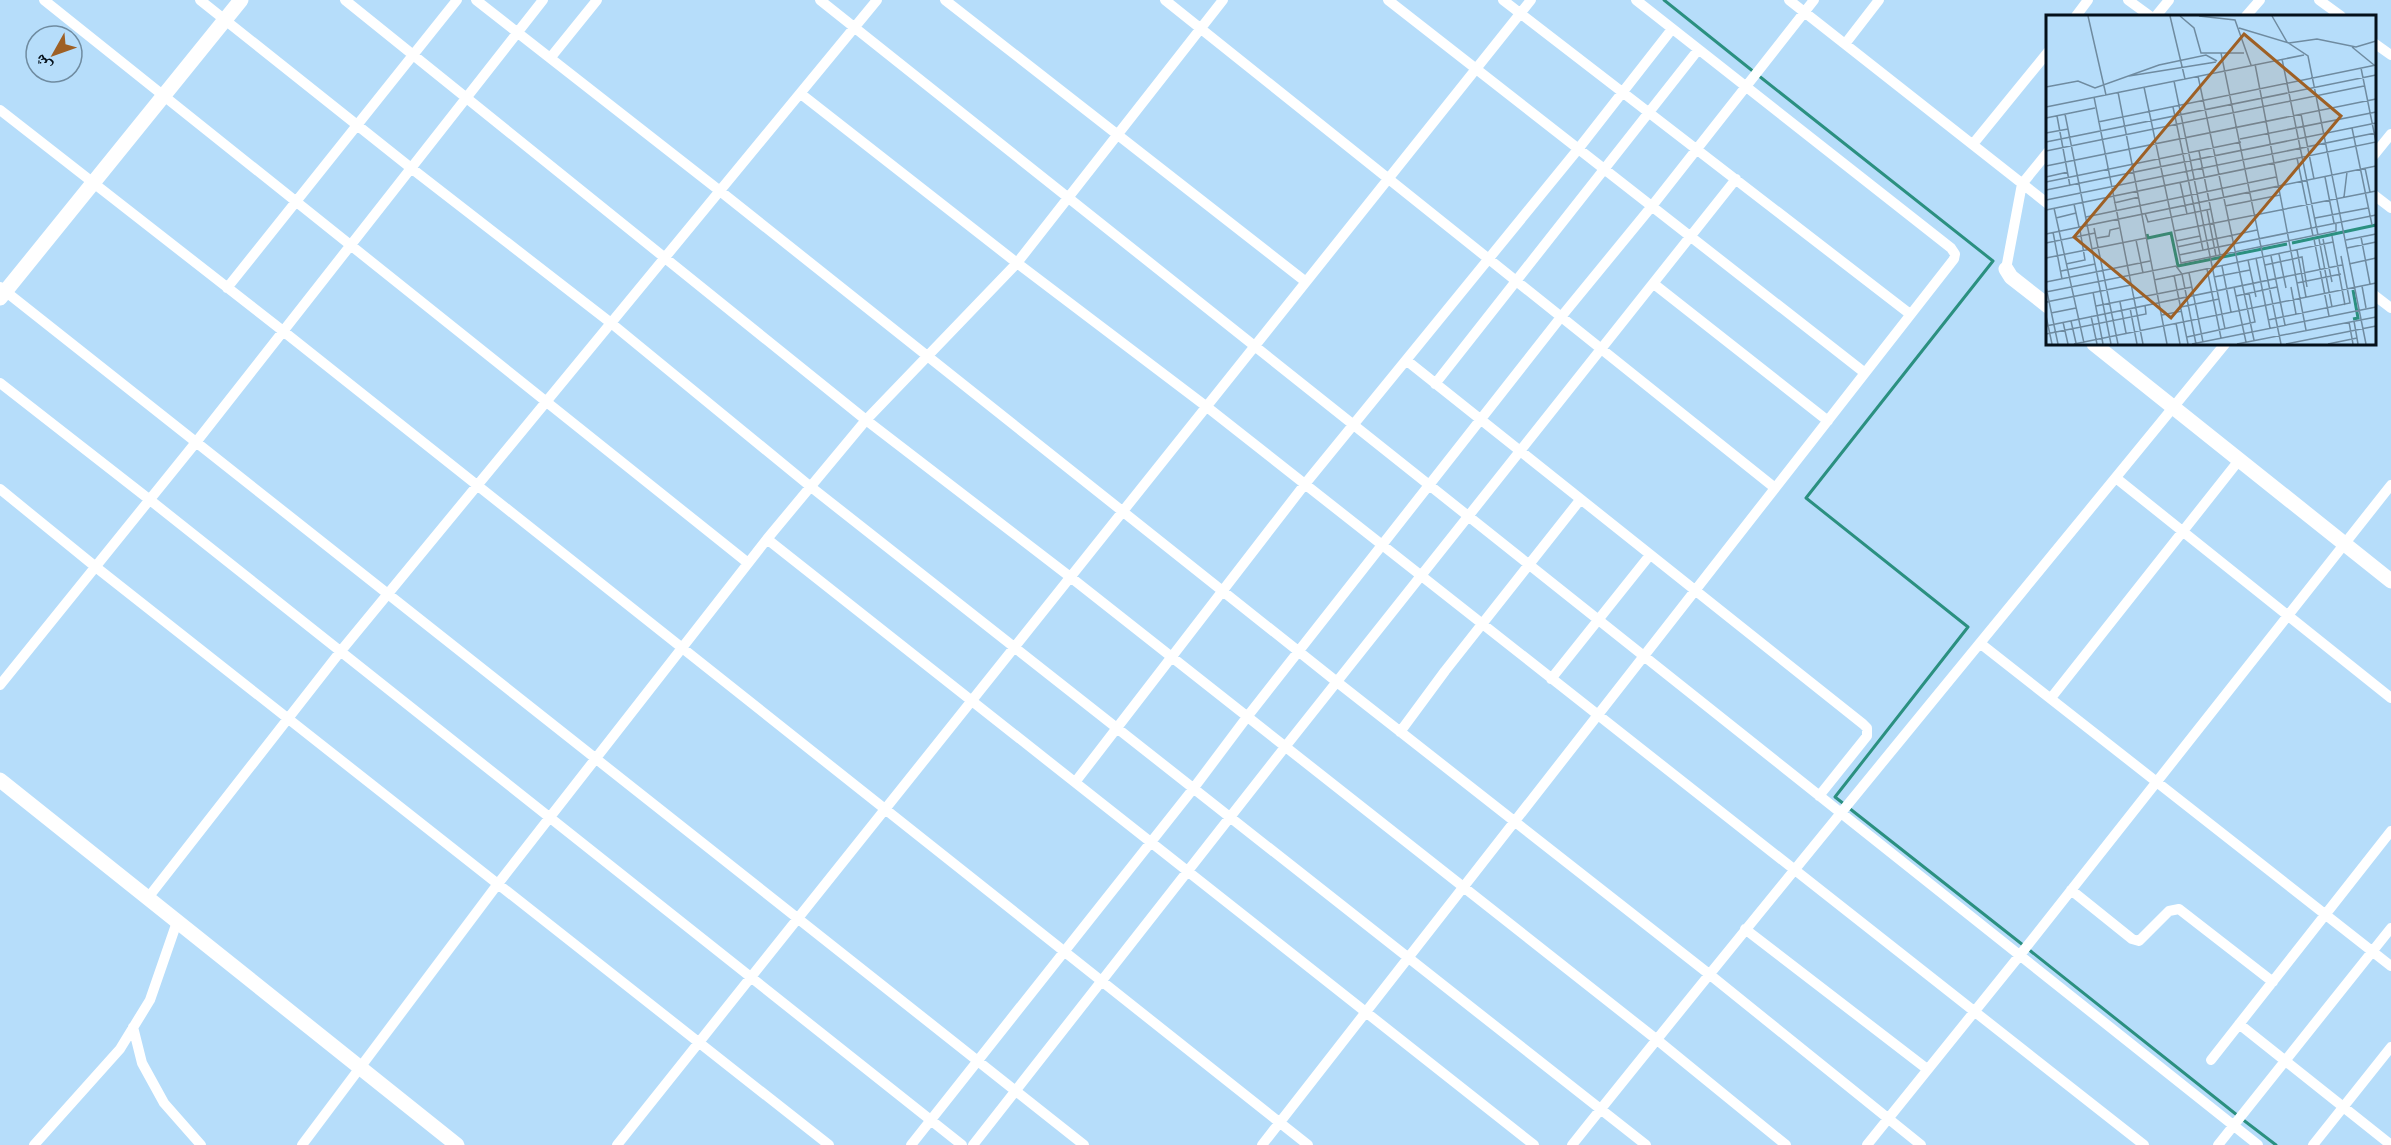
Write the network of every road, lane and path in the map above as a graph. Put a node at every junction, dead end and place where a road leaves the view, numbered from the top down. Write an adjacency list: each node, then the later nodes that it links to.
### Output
1 (44, 0): 49 (street)
2 (200, 0): 33 (street)
3 (241, 0): 33 (street)
4 (345, 0): 42 (street)
5 (457, 0): 42 (street)
6 (476, 0): 37 (street)
7 (543, 0): 37 (street)
8 (597, 0): 44 (street)
9 (820, 0): 34 (street)
10 (877, 0): 34 (street)
11 (945, 0): 55 (street)
12 (1165, 0): 35 (street)
13 (1223, 0): 35 (street)
14 (1388, 0): 45 (street)
15 (1503, 0): 27 (street)
16 (1531, 0): 27 (street)
17 (1636, 0): 36 (street)
18 (1789, 0): 26 (street)
19 (1814, 0): 26 (street)
20 (1879, 0): 38 (street)
21 (2088, 0): 28 (street)
22 (2128, 0): 29 (street)
23 (2169, 0): 30 (street)
24 (2319, 0): 32 (street)
25 (2257, 1): 31 (street)
26 (1805, 12): 38 (street); 46 (street)
27 (1520, 13): 45 (street); 47 (street)
28 (2077, 15)
29 (2149, 15)
30 (2157, 15)
31 (2247, 15)
32 (2340, 15)
33 (225, 20): 49 (street); 53 (street)
34 (855, 28): 48 (street); 69 (street)
35 (1200, 29): 55 (street); 63 (street)
36 (1672, 29): 40 (street); 47 (street)
37 (518, 33): 44 (street); 50 (street)
38 (1845, 44): 56 (street)
39 (2376, 44): 43 (street)
40 (1698, 50): 46 (street); 52 (street)
41 (2046, 54): 56 (street)
42 (414, 55): 50 (street); 53 (street)
43 (2391, 55)
44 (551, 57): 67 (street)
45 (1476, 68): 57 (street); 63 (street)
46 (1745, 88): 58 (street); 88 (street)
47 (1623, 92): 52 (street); 57 (street)
48 (801, 94): 67 (street); 78 (street)
49 (163, 97): 65 (street); 70 (street)
50 (466, 98): 61 (street); 76 (street)
51 (0, 110): 65 (street)
52 (1649, 112): 58 (street); 62 (street)
53 (357, 125): 61 (street); 70 (street)
54 (2391, 134): 59 (street)
55 (1117, 135): 69 (street); 81 (street)
56 (1973, 144): 66 (street)
57 (1579, 148): 62 (street); 77 (street)
58 (1696, 148): 64 (street); 72 (street)
59 (2376, 152)
60 (2046, 154): 66 (street)
61 (411, 168): 75 (street); 90 (street)
62 (1605, 169): 72 (street); 80 (street)
63 (1388, 179): 77 (street); 81 (street)
64 (1736, 179): 74 (street); 88 (street)
65 (92, 184): 83 (street); 84 (street)
66 (2022, 184): 71 (street); 79 (street)
67 (720, 191): 76 (street); 96 (street)
68 (2376, 197): 73 (street)
69 (1068, 198): 78 (street); 94 (street)
70 (296, 202): 75 (street); 83 (street)
71 (2046, 202)
72 (1652, 206): 74 (street); 89 (street)
73 (2391, 208)
74 (1691, 237): 82 (street); 98 (street)
75 (351, 246): 91 (street); 101 (street)
76 (666, 257): 90 (street); 104 (street)
77 (1487, 258): 80 (street); 97 (street)
78 (1017, 263): 96 (street); 102 (street)
79 (2006, 269): 86 (street)
80 (1516, 281): 89 (street); 100 (street)
81 (1306, 282): 94 (street)
82 (1654, 284): 95 (street); 106 (street)
83 (227, 288): 91 (street)
84 (2, 292): 108 (street)
85 (2376, 297): 87 (street)
86 (2046, 304)
87 (2391, 308)
88 (1910, 314): 98 (street)
89 (1561, 317): 95 (street); 105 (street)
90 (611, 323): 101 (street); 116 (street)
91 (283, 331): 108 (street); 114 (street)
92 (2095, 345): 103 (street)
93 (2224, 345): 103 (street)
94 (1255, 346): 102 (street); 107 (street)
95 (1602, 350): 109 (street); 117 (street)
96 (926, 357): 104 (street); 121 (street)
97 (1406, 360): 100 (street); 107 (street)
98 (1865, 373): 106 (street)
99 (0, 383): 119 (street)
100 (1435, 384): 105 (street)
101 (547, 401): 114 (street); 128 (street)
102 (1207, 407): 112 (street); 121 (street)
103 (2174, 407): 110 (street); 111 (street)
104 (866, 420): 116 (street); 131 (street)
105 (1480, 420): 109 (street); 115 (street)
106 (1828, 421): 117 (street)
107 (1353, 424): 112 (street); 115 (street)
108 (197, 441): 119 (street); 136 (street)
109 (1521, 452): 120 (street); 122 (street)
110 (2240, 459): 123 (street); 125 (street)
111 (2116, 478): 123 (street); 140 (street)
112 (1305, 484): 126 (street); 134 (street)
113 (2391, 484): 125 (street)
114 (476, 486): 136 (street); 142 (street)
115 (1430, 486): 122 (street); 126 (street)
116 (811, 487): 124 (street); 141 (street)
117 (1775, 488): 135 (street)
118 (0, 489): 130 (street)
119 (150, 500): 130 (street); 143 (street)
120 (1580, 500): 127 (street); 129 (street)
121 (1122, 512): 131 (street); 134 (street)
122 (1467, 516): 129 (street); 132 (street)
123 (2183, 532): 137 (street); 150 (street)
124 (767, 539): 128 (street); 152 (street)
125 (2345, 544): 133 (street); 137 (street)
126 (1383, 546): 132 (street); 144 (street)
127 (1650, 555): 135 (street); 138 (street)
128 (748, 563): 142 (street)
129 (1528, 564): 138 (street); 139 (street)
130 (97, 568): 149 (street); 154 (street)
131 (1069, 576): 141 (street); 146 (street)
132 (1421, 576): 139 (street); 148 (street)
133 (2391, 581)
134 (1222, 591): 144 (street); 146 (street)
135 (1694, 591): 145 (street); 164 (street)
136 (388, 593): 143 (street); 159 (street)
137 (2288, 616): 151 (street); 162 (street)
138 (1599, 621): 145 (street); 147 (street)
139 (1482, 624): 147 (street); 157 (street)
140 (1981, 644): 150 (street); 166 (street)
141 (1014, 646): 152 (street); 156 (street)
142 (681, 648): 159 (street); 165 (street)
143 (340, 652): 154 (street); 168 (street)
144 (1299, 652): 148 (street); 155 (street)
145 (1643, 656): 153 (street); 164 (street)
146 (1171, 659): 155 (street); 156 (street)
147 (1551, 678): 153 (street)
148 (1336, 682): 157 (street); 158 (street)
149 (0, 686)
150 (2051, 698): 162 (street)
151 (2391, 698)
152 (971, 700): 161 (street); 165 (street)
153 (1597, 715): 169 (street); 173 (street)
154 (288, 717): 174 (street); 177 (street)
155 (1247, 717): 158 (street); 163 (street)
156 (1118, 729): 161 (street); 163 (street)
157 (1400, 732): 169 (street)
158 (1285, 747): 167 (street); 175 (street)
159 (595, 758): 168 (street); 179 (street)
160 (0, 780): 177 (street)
161 (1076, 781): 171 (street)
162 (2156, 782): 176 (street); 178 (street)
163 (1193, 789): 167 (street); 171 (street)
164 (1819, 796): 166 (street)
165 (883, 809): 179 (street); 184 (street)
166 (1841, 814): 173 (street); 185 (street)
167 (1230, 817): 172 (street); 186 (street)
168 (549, 818): 174 (street); 189 (street)
169 (1515, 820): 175 (street); 188 (street)
170 (2391, 831): 178 (street)
171 (1152, 842): 172 (street); 184 (street)
172 (1188, 870): 190 (street); 193 (street)
173 (1794, 870): 182 (street); 192 (street)
174 (497, 885): 197 (street); 202 (street)
175 (1462, 888): 186 (street); 196 (street)
176 (2071, 890): 185 (street); 191 (street)
177 (147, 898): 180 (street)
178 (2326, 915): 183 (street); 191 (street)
179 (798, 919): 189 (street); 199 (street)
180 (177, 922): 195 (street); 202 (street)
181 (2391, 928): 183 (street)
182 (1745, 929): 188 (street); 203 (street)
183 (2372, 951): 187 (street); 201 (street)
184 (1065, 953): 190 (street); 199 (street)
185 (2020, 955): 192 (street); 210 (street)
186 (1407, 958): 193 (street); 206 (street)
187 (2391, 966)
188 (1709, 974): 196 (street); 207 (street)
189 (751, 978): 197 (street); 208 (street)
190 (1101, 981): 204 (street); 209 (street)
191 (2273, 982): 194 (street)
192 (1974, 1011): 203 (street); 229 (street)
193 (1364, 1013): 209 (street); 223 (street)
194 (2239, 1024): 200 (street); 201 (street)
195 (134, 1027): 212 (street); 213 (street)
196 (1656, 1040): 206 (street); 226 (street)
197 (700, 1042): 215 (street); 216 (street)
198 (2391, 1047): 205 (street)
199 (977, 1060): 204 (street); 208 (street)
200 (2211, 1060)
201 (2286, 1062): 205 (street); 210 (street)
202 (358, 1068): 211 (street); 214 (street)
203 (1927, 1069): 207 (street)
204 (1016, 1090): 219 (street); 220 (street)
205 (2342, 1107): 232 (street); 233 (street)
206 (1601, 1109): 224 (street); 225 (street)
207 (1887, 1118): 227 (street); 228 (street)
208 (930, 1121): 217 (street); 218 (street)
209 (1280, 1123): 221 (street); 222 (street)
210 (2234, 1126): 230 (street); 231 (street)
211 (305, 1144)
212 (34, 1145)
213 (201, 1145)
214 (457, 1145)
215 (616, 1145)
216 (829, 1145)
217 (911, 1145)
218 (962, 1145)
219 (973, 1145)
220 (1084, 1145)
221 (1262, 1145)
222 (1308, 1145)
223 (1534, 1145)
224 (1572, 1145)
225 (1646, 1145)
226 (1786, 1145)
227 (1867, 1145)
228 (1921, 1145)
229 (2144, 1145)
230 (2218, 1145)
231 (2258, 1145)
232 (2313, 1145)
233 (2391, 1145)

